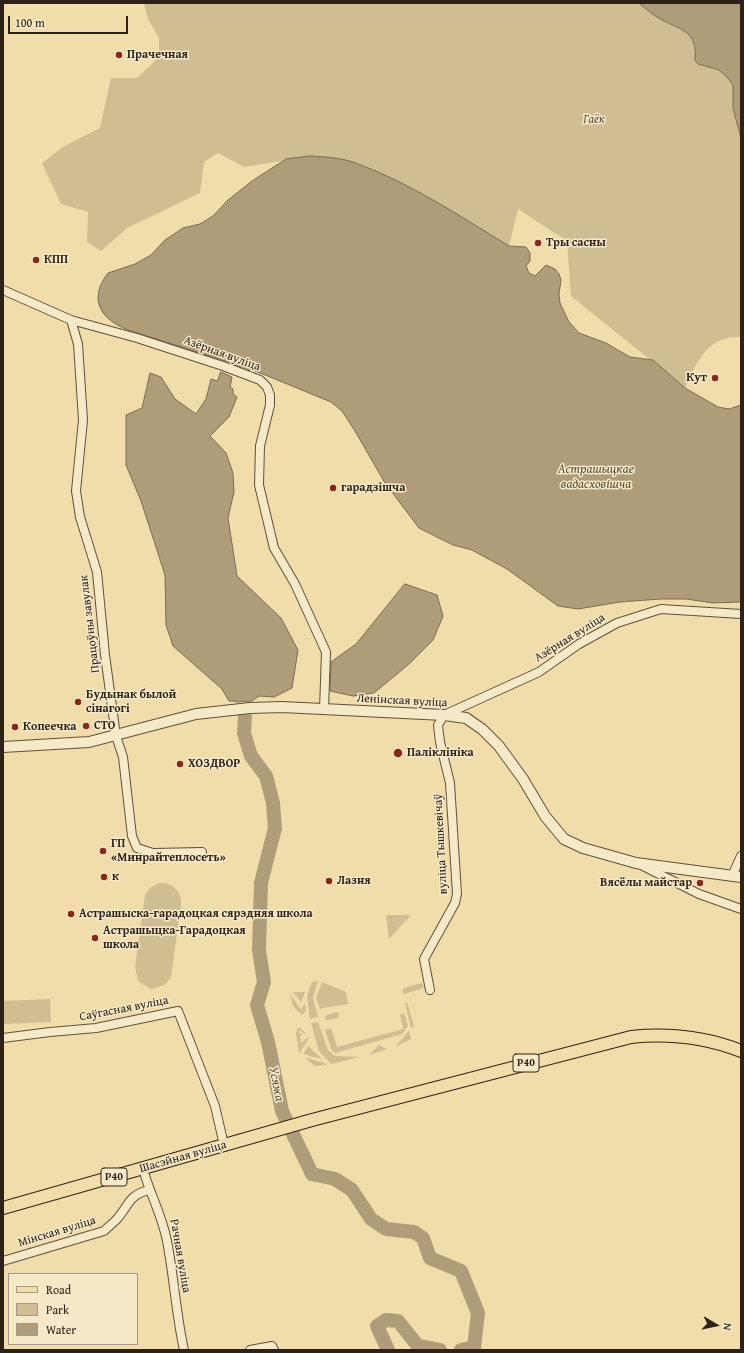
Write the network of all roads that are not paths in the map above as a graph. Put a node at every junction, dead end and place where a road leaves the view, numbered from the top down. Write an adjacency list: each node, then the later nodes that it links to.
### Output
1 (3, 290): 2 (street, Азёрная вуліца)
2 (71, 320): 4 (street, Азёрная вуліца); 6 (street, Працоўны завулак)
3 (741, 614): 5 (street, Азёрная вуліца)
4 (324, 710): 5 (street, Ленінская вуліца); 6 (street, Ленінская вуліца)
5 (444, 715): 10 (street, Ленінская вуліца); 13 (street, вуліца Тышкевічаў)
6 (116, 736): 7 (street, Ленінская вуліца); 8 (street, Працоўны завулак)
7 (3, 747)
8 (202, 852)
9 (741, 856): 11 (street)
10 (636, 863): 11 (street, Ленінская вуліца); 12 (street)
11 (737, 876)
12 (741, 909)
13 (430, 990)
14 (3, 1038): 16 (street, Саўгасная вуліца)
15 (741, 1051): 16 (main road, Шасэйная вуліца / Р40)
16 (224, 1145): 17 (main road, Шасэйная вуліца / Р40)
17 (143, 1169): 18 (street, Рачная вуліца); 19 (main road, Шасэйная вуліца / Р40)
18 (149, 1190): 20 (street, Мінская вуліца); 22 (street, Рачная вуліца)
19 (3, 1208)
20 (3, 1261)
21 (273, 1348): 23 (street)
22 (184, 1350)
23 (250, 1350)

